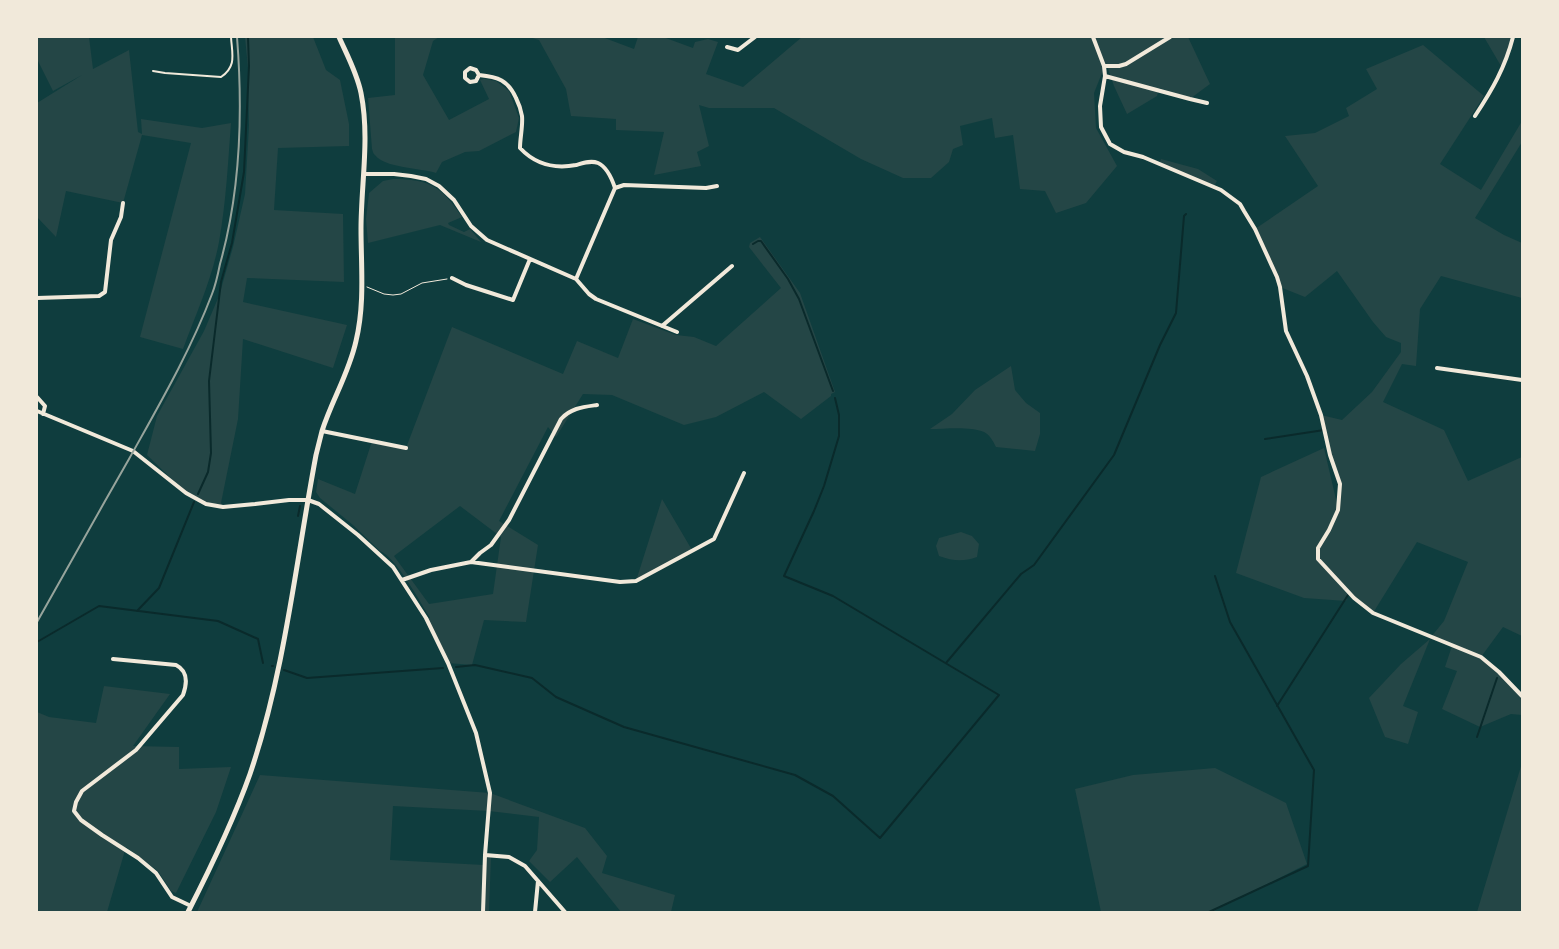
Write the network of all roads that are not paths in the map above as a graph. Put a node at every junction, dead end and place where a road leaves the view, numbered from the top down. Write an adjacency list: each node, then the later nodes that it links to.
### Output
1 (231, 37): 9 (lane)
2 (339, 37): 14 (street)
3 (755, 37): 7 (street)
4 (1093, 37): 8 (street)
5 (1170, 37): 8 (street)
6 (1513, 37): 13 (street)
7 (727, 47)
8 (1104, 66): 11 (street)
9 (153, 71)
10 (479, 75): 16 (street)
11 (1105, 76): 12 (street); 38 (street)
12 (1207, 102)
13 (1475, 116)
14 (364, 174): 18 (street); 31 (street)
15 (717, 186): 16 (street)
16 (616, 188): 21 (street)
17 (123, 203): 22 (street)
18 (530, 259): 20 (street); 21 (street)
19 (732, 266): 23 (street)
20 (452, 278)
21 (576, 279): 23 (street)
22 (37, 298)
23 (662, 326): 24 (street)
24 (677, 332)
25 (1438, 368): 26 (street)
26 (1522, 380)
27 (37, 397): 30 (street)
28 (597, 405): 35 (street)
29 (37, 411): 30 (street)
30 (43, 414): 34 (street)
31 (322, 431): 32 (street); 34 (street)
32 (406, 448)
33 (744, 473): 35 (street)
34 (308, 500): 36 (street); 41 (street)
35 (470, 562): 36 (street)
36 (402, 580): 39 (street)
37 (113, 659): 41 (street)
38 (1522, 696)
39 (485, 855): 40 (street); 43 (street)
40 (538, 881): 44 (street); 45 (street)
41 (191, 906): 42 (street)
42 (188, 912)
43 (483, 912)
44 (535, 912)
45 (565, 912)

